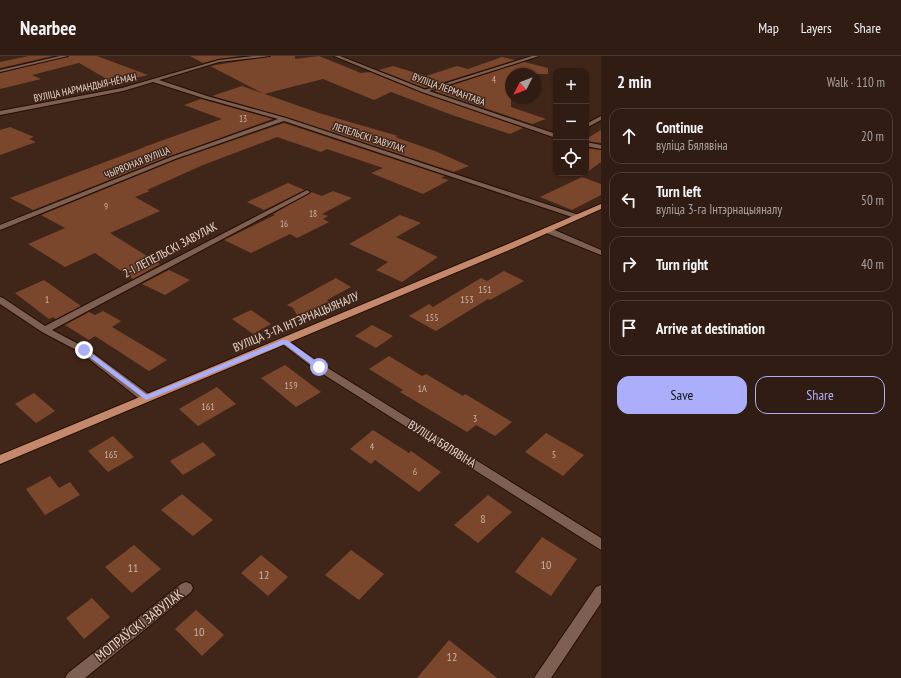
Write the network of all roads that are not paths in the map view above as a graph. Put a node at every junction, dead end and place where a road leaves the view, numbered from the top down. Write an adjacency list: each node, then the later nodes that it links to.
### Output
1 (66, 56): 6 (street)
2 (268, 56): 5 (street, ВУЛІЦА НАРМАНДЫЯ-НЁМАН)
3 (336, 56): 8 (street, ВУЛІЦА ЛЕРМАНТАВА)
4 (537, 56): 8 (street)
5 (217, 58): 7 (street, ВУЛІЦА НАРМАНДЫЯ-НЁМАН)
6 (0, 71)
7 (153, 80): 9 (street, ВУЛІЦА НАРМАНДЫЯ-НЁМАН); 11 (street, ЛЕПЕЛЬСКІ ЗАВУЛАК)
8 (424, 91): 13 (street, ВУЛІЦА ЛЕРМАНТАВА)
9 (0, 113)
10 (601, 118): 12 (street)
11 (284, 119): 18 (street, ЛЕПЕЛЬСКІ ЗАВУЛАК); 19 (street, ЧЫРВОНАЯ ВУЛІЦА)
12 (589, 124)
13 (553, 135)
14 (589, 145): 15 (street)
15 (601, 147)
16 (307, 192): 23 (street, 2-І ЛЕПЕЛЬСКІ ЗАВУЛАК)
17 (601, 206): 18 (main road, ВУЛІЦА 3-ГА ІНТЭРНАЦЫЯНАЛУ)
18 (578, 216): 20 (main road, ВУЛІЦА 3-ГА ІНТЭРНАЦЫЯНАЛУ)
19 (0, 228)
20 (547, 230): 21 (street); 24 (main road, ВУЛІЦА 3-ГА ІНТЭРНАЦЫЯНАЛУ)
21 (601, 253)
22 (0, 301): 23 (street)
23 (45, 330): 25 (street)
24 (284, 341): 25 (main road, ВУЛІЦА 3-ГА ІНТЭРНАЦЫЯНАЛУ); 27 (street, ВУЛІЦА БЯЛЯВІНА)
25 (146, 398): 26 (main road, ВУЛІЦА 3-ГА ІНТЭРНАЦЫЯНАЛУ)
26 (0, 460)
27 (601, 545)
28 (186, 588): 30 (street, МОПРАЎСКІ ЗАВУЛАК)
29 (601, 591): 31 (street)
30 (73, 678)
31 (542, 678)

